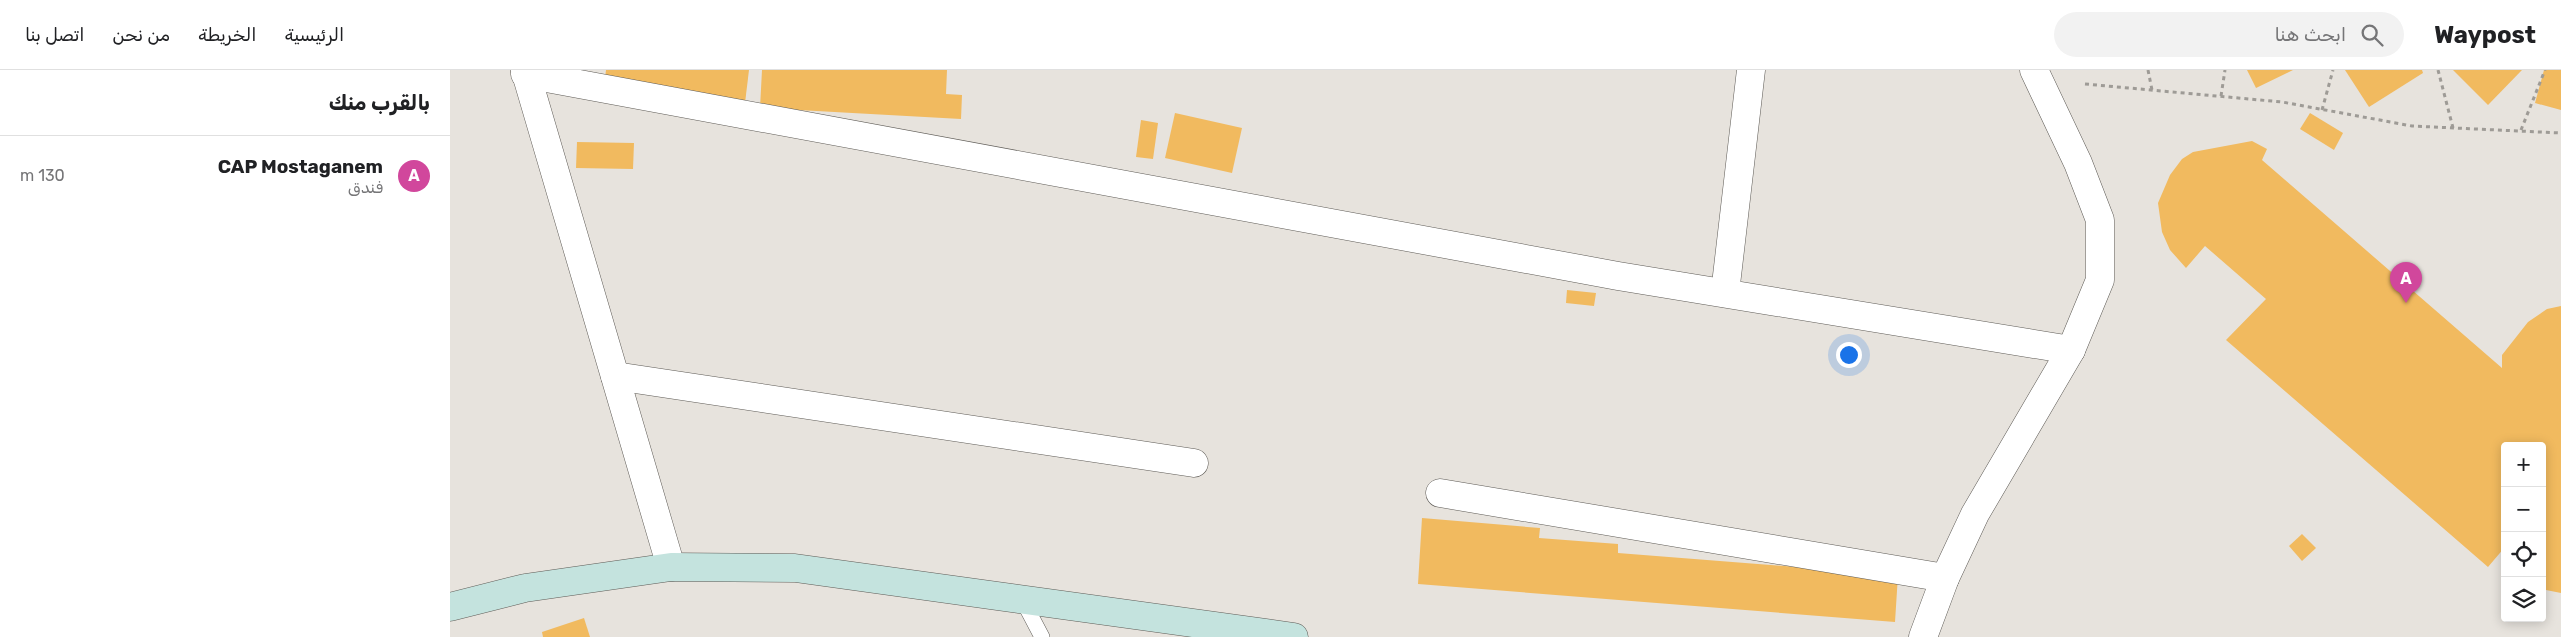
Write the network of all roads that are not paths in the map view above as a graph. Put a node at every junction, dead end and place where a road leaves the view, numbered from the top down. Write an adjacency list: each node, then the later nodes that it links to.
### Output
1 (1751, 70): 4 (street)
2 (2034, 70): 5 (street)
3 (525, 72): 4 (street); 6 (street)
4 (1725, 293): 5 (street)
5 (2071, 350): 10 (street)
6 (614, 376): 7 (street); 9 (street)
7 (1194, 463)
8 (1440, 493): 10 (street)
9 (671, 567): 11 (main road); 12 (main road)
10 (1945, 578): 15 (street)
11 (1022, 599): 13 (lane); 14 (main road)
12 (450, 607)
13 (1042, 637)
14 (1294, 637)
15 (1922, 637)

